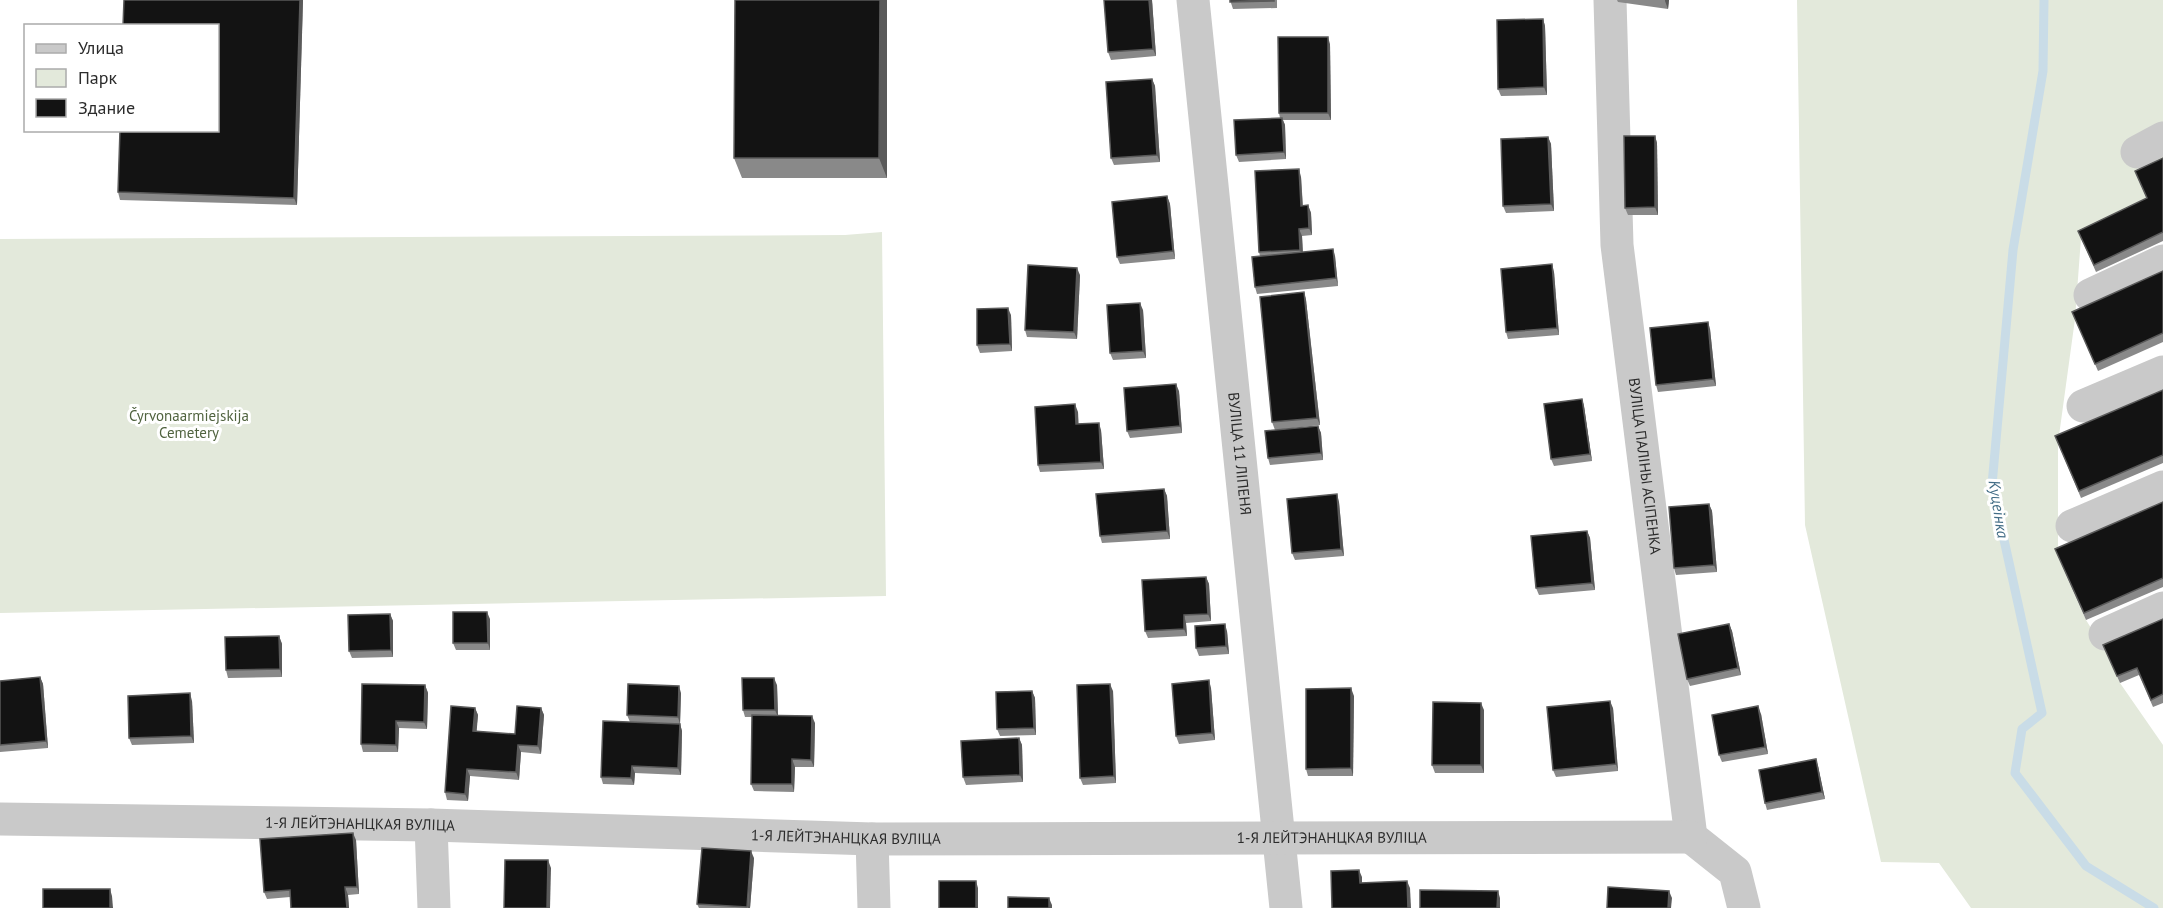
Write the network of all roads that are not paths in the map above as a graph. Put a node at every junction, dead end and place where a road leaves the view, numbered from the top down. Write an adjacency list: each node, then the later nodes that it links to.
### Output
1 (1193, 0): 13 (street, ВУЛІЦА 11 ЛІПЕНЯ)
2 (1610, 0): 14 (street, ВУЛІЦА ПАЛІНЫ АСІПЕНКА)
3 (2163, 261): 4 (street)
4 (2090, 295)
5 (2163, 372): 6 (street)
6 (2083, 406)
7 (2163, 487): 8 (street)
8 (2072, 526)
9 (2163, 608): 10 (street)
10 (2104, 634)
11 (0, 819): 12 (street, 1-Я ЛЕЙТЭНАНЦКАЯ ВУЛІЦА)
12 (431, 825): 15 (street, 1-Я ЛЕЙТЭНАНЦКАЯ ВУЛІЦА); 16 (street)
13 (1279, 837): 14 (street, 1-Я ЛЕЙТЭНАНЦКАЯ ВУЛІЦА); 15 (street, 1-Я ЛЕЙТЭНАНЦКАЯ ВУЛІЦА); 18 (street, ВУЛІЦА 11 ЛІПЕНЯ)
14 (1691, 837): 19 (street)
15 (872, 839): 17 (street)
16 (434, 908)
17 (874, 908)
18 (1286, 908)
19 (1744, 908)

